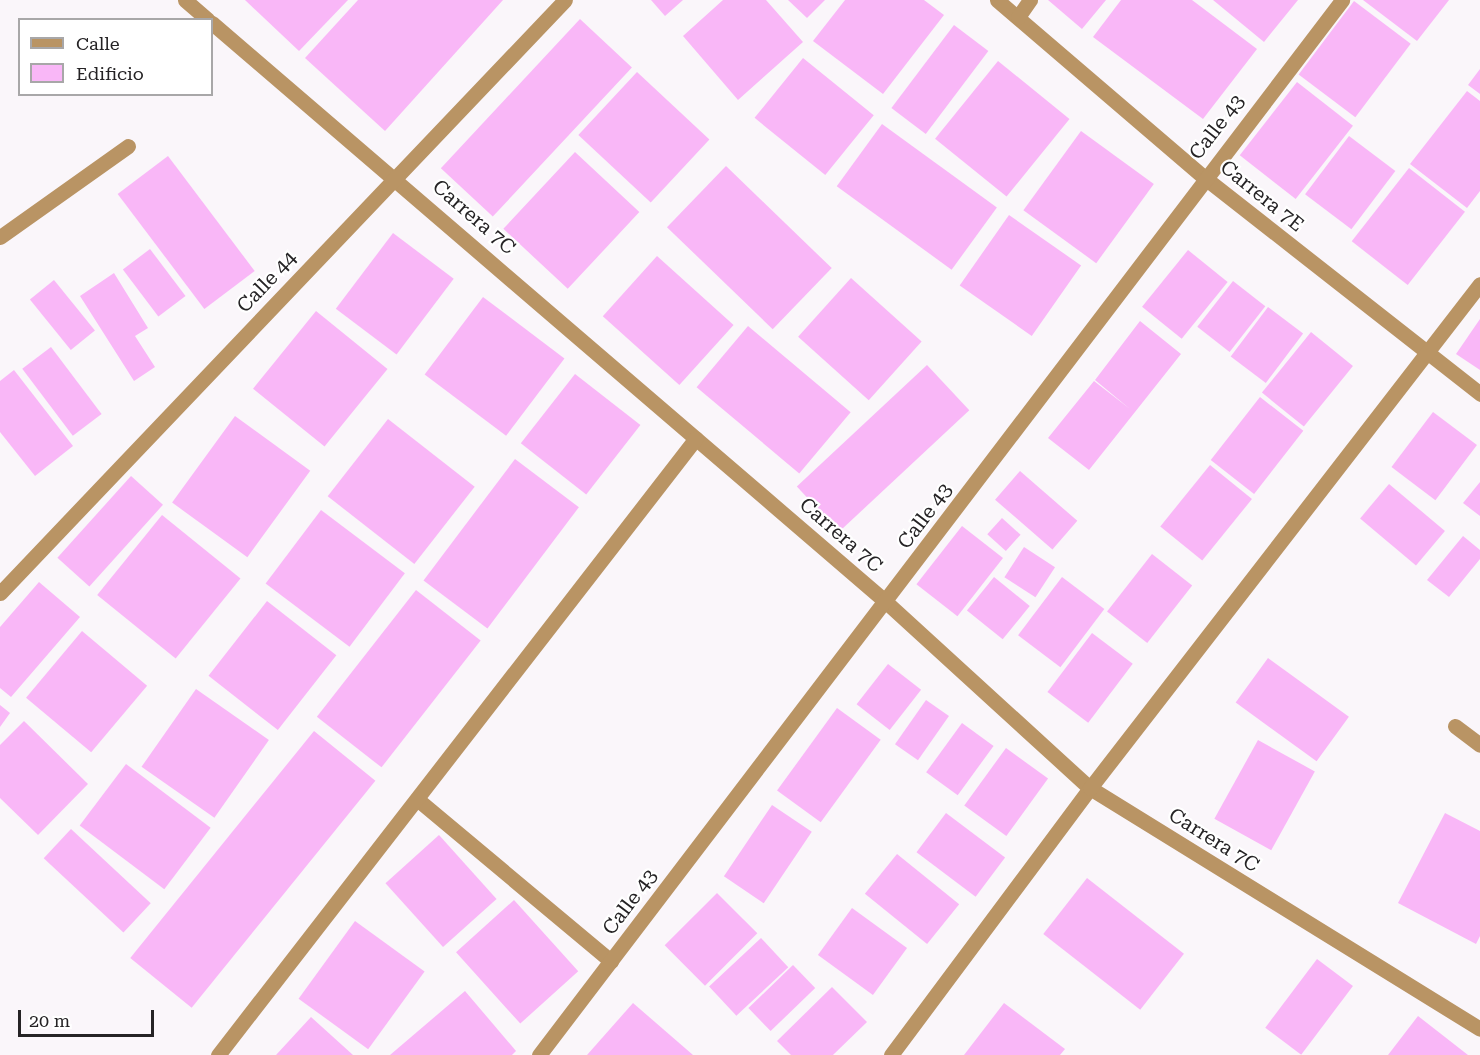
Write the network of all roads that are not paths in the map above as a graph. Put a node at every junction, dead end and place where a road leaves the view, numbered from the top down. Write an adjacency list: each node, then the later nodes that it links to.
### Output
1 (184, 0): 7 (street)
2 (565, 0): 10 (street, Calle 44)
3 (998, 0): 6 (street, Carrera 7E)
4 (1030, 0): 6 (street)
5 (1342, 0): 11 (street, Calle 43)
6 (1018, 17): 11 (street, Carrera 7E)
7 (206, 18)
8 (213, 24): 10 (street, Carrera 7C)
9 (128, 146): 12 (street)
10 (395, 177): 16 (street, Carrera 7C); 17 (street, Calle 44)
11 (1205, 178): 14 (street, Carrera 7E); 18 (street, Calle 43)
12 (0, 237)
13 (1480, 284): 14 (street)
14 (1428, 356): 15 (street, Carrera 7E); 21 (street)
15 (1480, 394)
16 (696, 438): 18 (street, Carrera 7C); 22 (street)
17 (0, 593)
18 (886, 602): 21 (street, Carrera 7C); 23 (street, Calle 43)
19 (1455, 726): 20 (street)
20 (1480, 746)
21 (1090, 789): 24 (street, Carrera 7C); 27 (street)
22 (417, 799): 23 (street); 25 (street)
23 (611, 961): 26 (street, Calle 43)
24 (1480, 1029)
25 (218, 1055)
26 (539, 1055)
27 (891, 1055)

